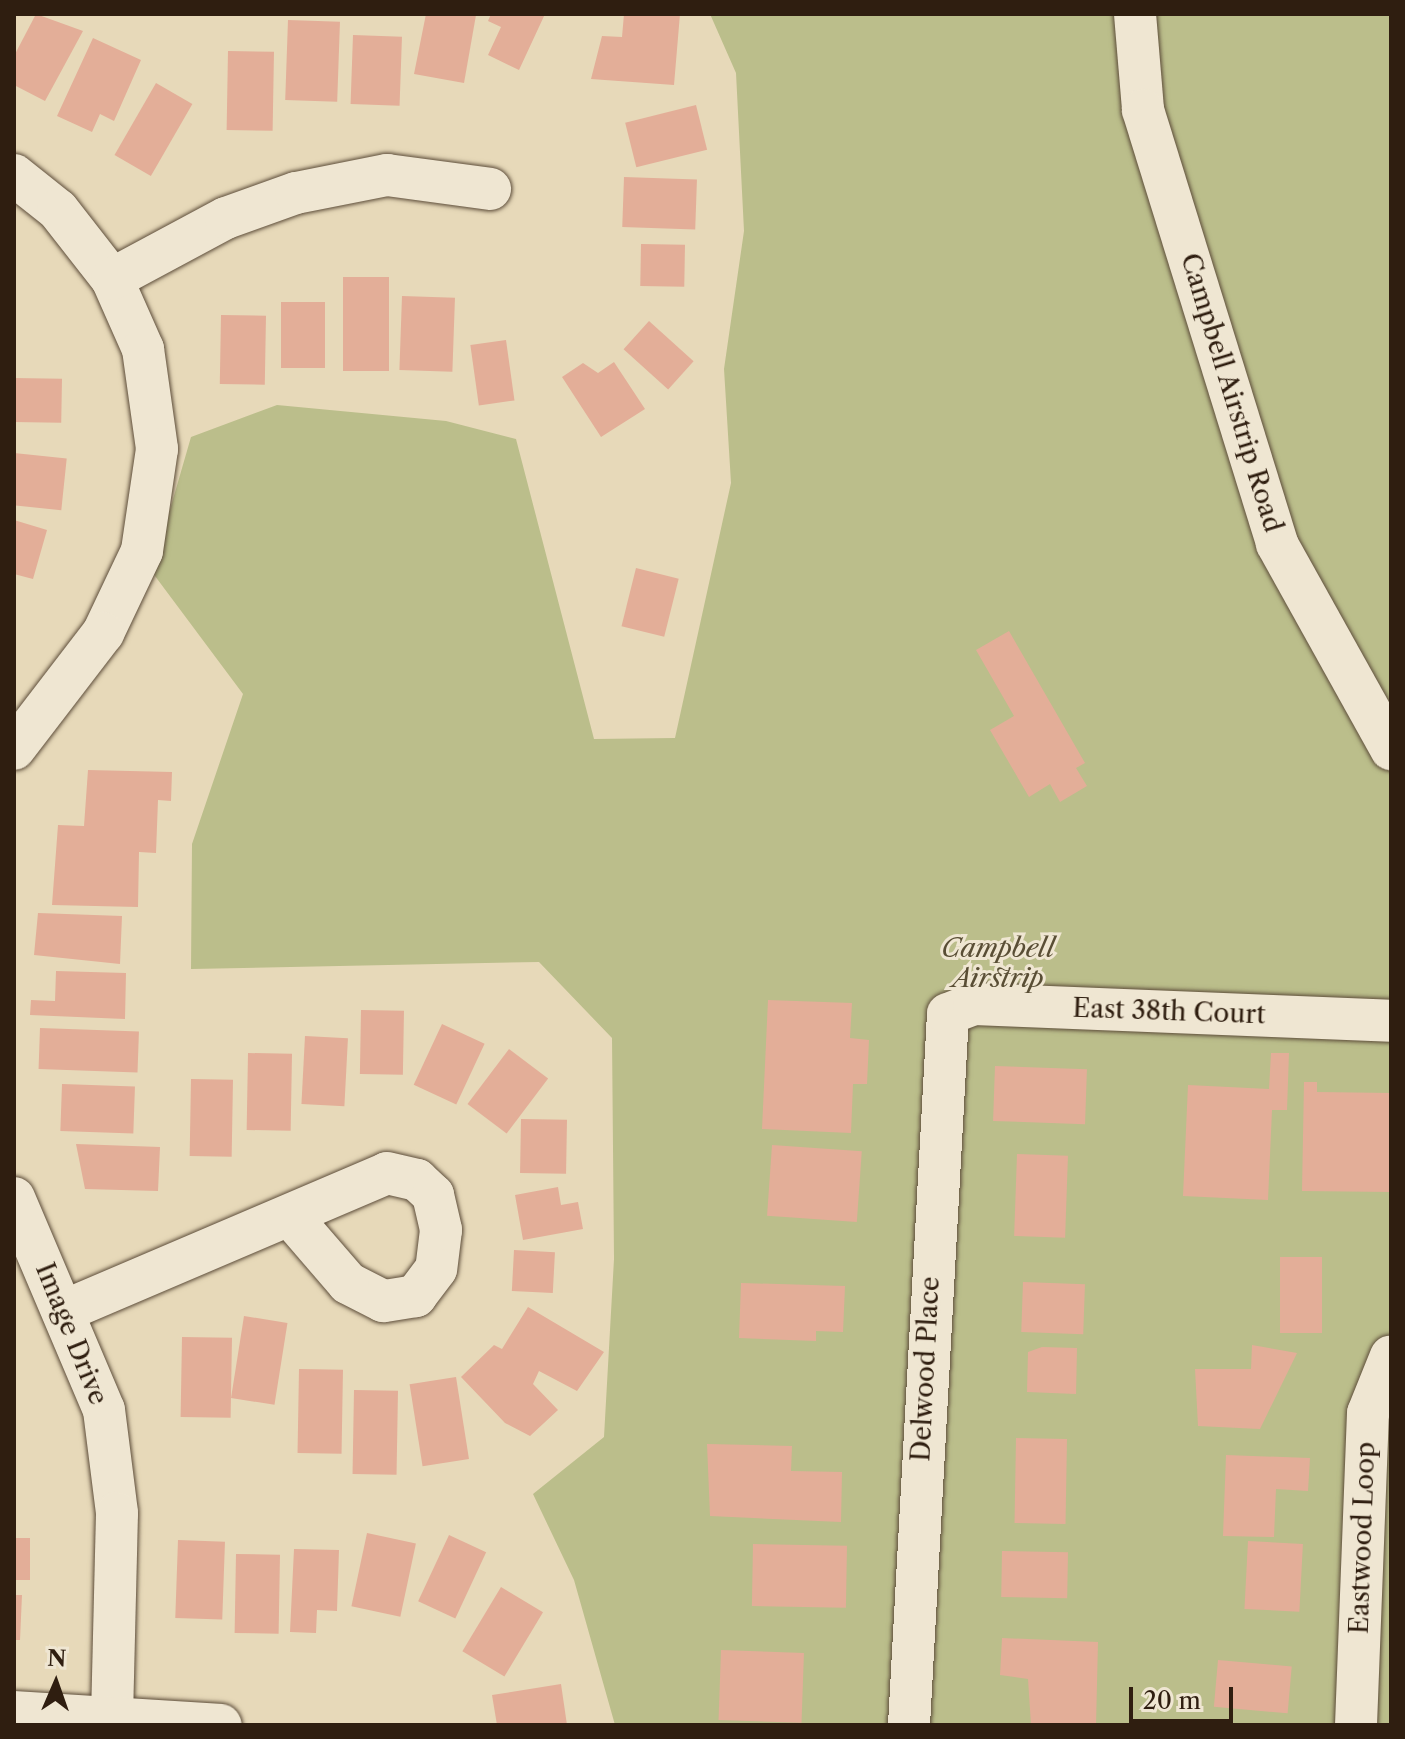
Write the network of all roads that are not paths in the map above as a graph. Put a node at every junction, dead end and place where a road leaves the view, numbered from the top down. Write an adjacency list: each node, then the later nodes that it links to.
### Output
1 (1135, 14): 6 (street, Campbell Airstrip Road)
2 (14, 175): 4 (street)
3 (490, 189): 4 (street)
4 (112, 279): 5 (street)
5 (14, 749)
6 (1391, 749)
7 (948, 1014): 8 (street, East 38th Court); 16 (street, Delwood Place)
8 (1391, 1021)
9 (14, 1198): 11 (street, Image Drive)
10 (291, 1217): 11 (street)
11 (64, 1311): 14 (street, Image Drive)
12 (1391, 1356): 17 (street, Eastwood Loop)
13 (14, 1712): 14 (street)
14 (112, 1714): 15 (street)
15 (221, 1725)
16 (909, 1725)
17 (1356, 1725)

